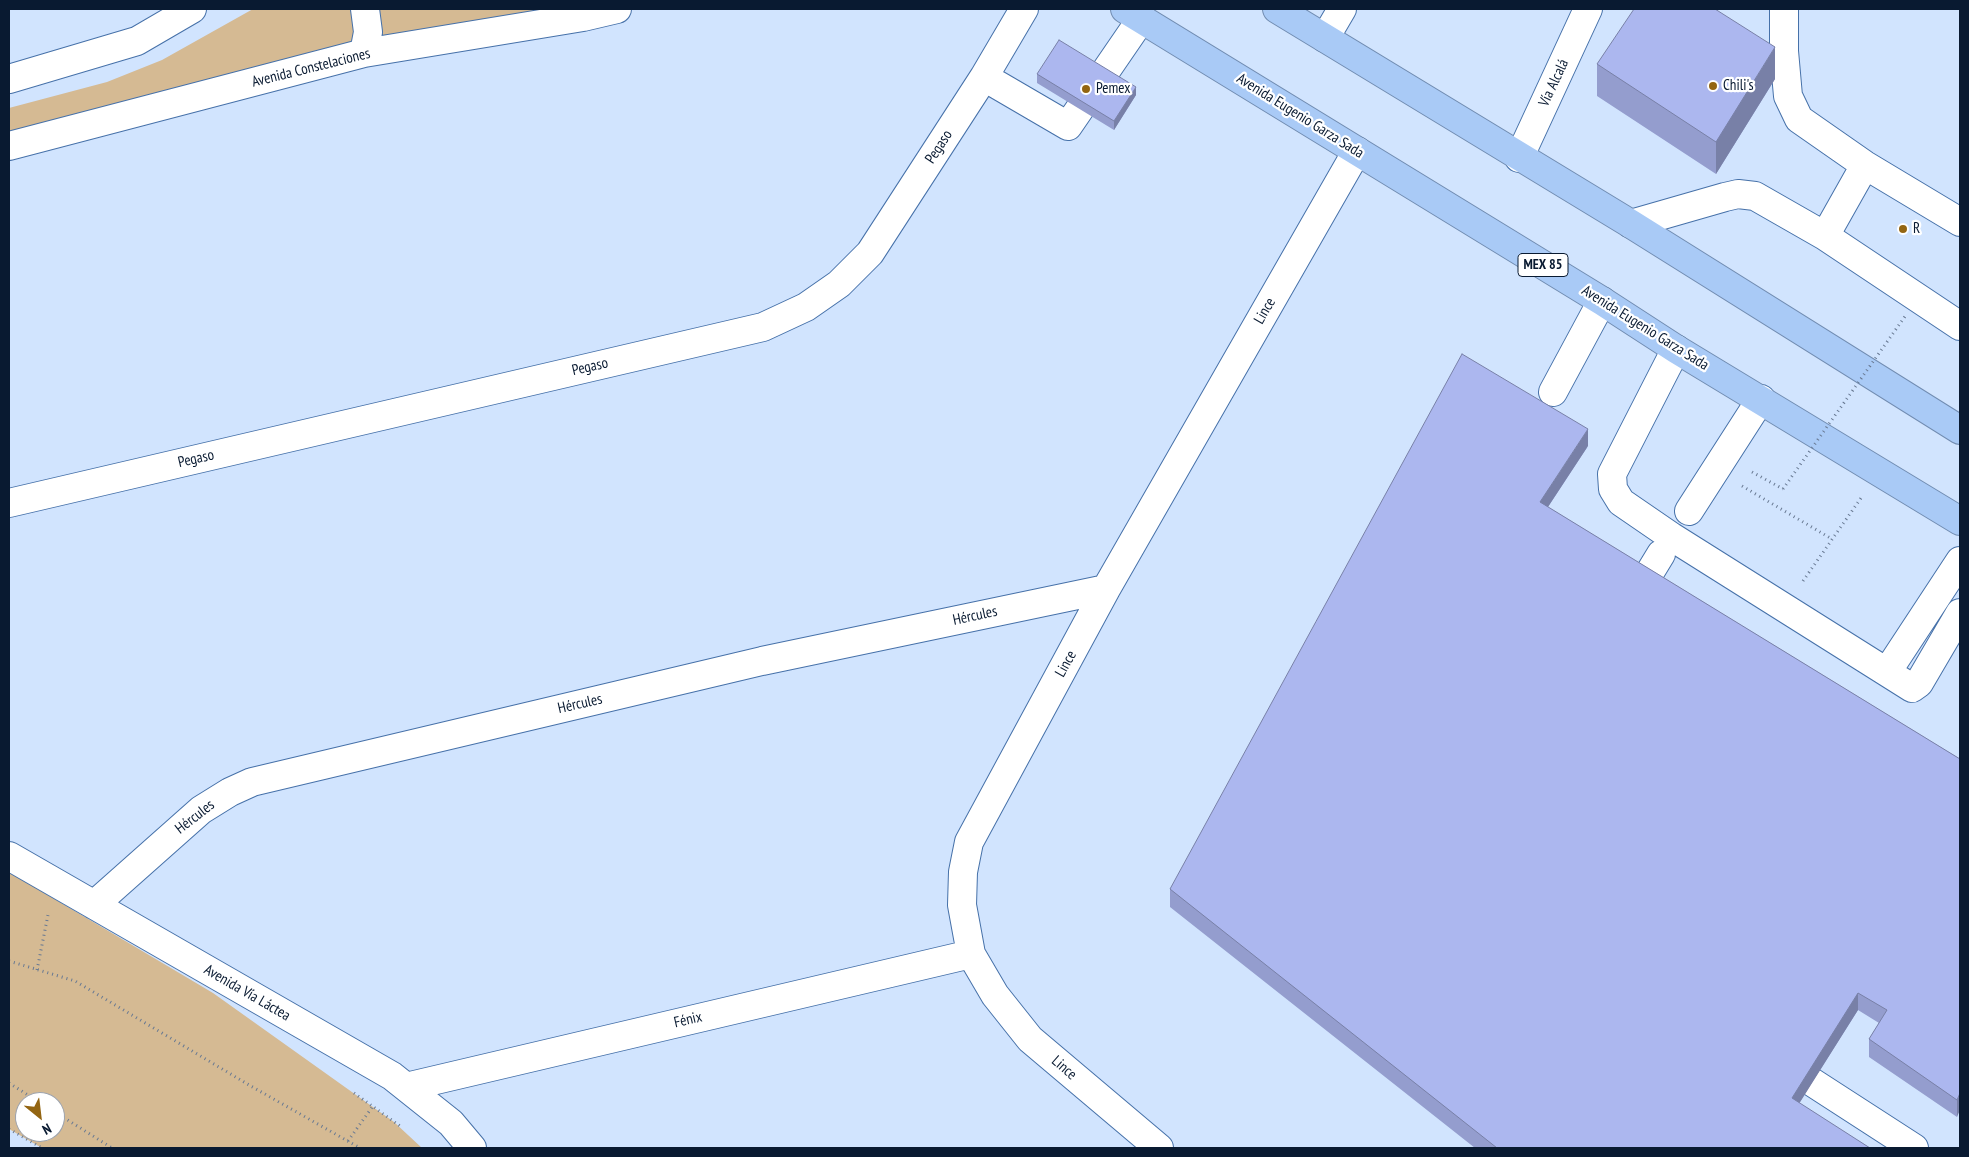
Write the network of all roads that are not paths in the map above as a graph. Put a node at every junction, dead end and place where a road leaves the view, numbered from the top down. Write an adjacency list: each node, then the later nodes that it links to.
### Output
1 (192, 9): 13 (street)
2 (365, 9): 11 (street)
3 (617, 9): 11 (street, Avenida Constelaciones)
4 (1024, 9): 12 (street, Pegaso)
5 (1277, 9): 10 (highway)
6 (1342, 9): 10 (street)
7 (1588, 9): 16 (street, Vía Alcalá)
8 (1784, 9): 17 (street)
9 (1134, 13): 12 (street); 15 (highway, Avenida Eugenio Garza Sada / MEX 85)
10 (1325, 38): 16 (highway)
11 (364, 53): 14 (street, Avenida Constelaciones)
12 (984, 76): 27 (street, Pegaso)
13 (9, 79)
14 (9, 146)
15 (1356, 151): 21 (highway, Avenida Eugenio Garza Sada / MEX 85); 32 (street, Lince)
16 (1519, 158): 19 (highway)
17 (1865, 165): 18 (street); 20 (street)
18 (1960, 222)
19 (1631, 224): 20 (street); 26 (highway)
20 (1825, 236): 22 (street)
21 (1602, 301): 23 (highway, Avenida Eugenio Garza Sada / MEX 85); 24 (street)
22 (1960, 326)
23 (1676, 349): 25 (highway, Avenida Eugenio Garza Sada / MEX 85); 35 (street)
24 (1553, 392)
25 (1761, 399): 28 (street); 29 (highway, Avenida Eugenio Garza Sada / MEX 85)
26 (1960, 430)
27 (9, 503)
28 (1689, 511)
29 (1960, 521)
30 (1661, 554): 34 (street)
31 (1960, 561): 35 (street)
32 (1106, 589): 37 (street, Hércules); 38 (street, Lince)
33 (1960, 613): 35 (street)
34 (1651, 621)
35 (1887, 672)
36 (9, 856): 37 (street, Avenida Vía Láctea)
37 (94, 905): 42 (street, Avenida Vía Láctea)
38 (971, 954): 42 (street, Fénix); 44 (street, Lince)
39 (1761, 1050): 41 (street)
40 (1817, 1052): 41 (street)
41 (1804, 1075): 45 (street)
42 (399, 1081): 43 (street, Avenida Vía Láctea)
43 (472, 1148)
44 (1159, 1148)
45 (1914, 1148)

